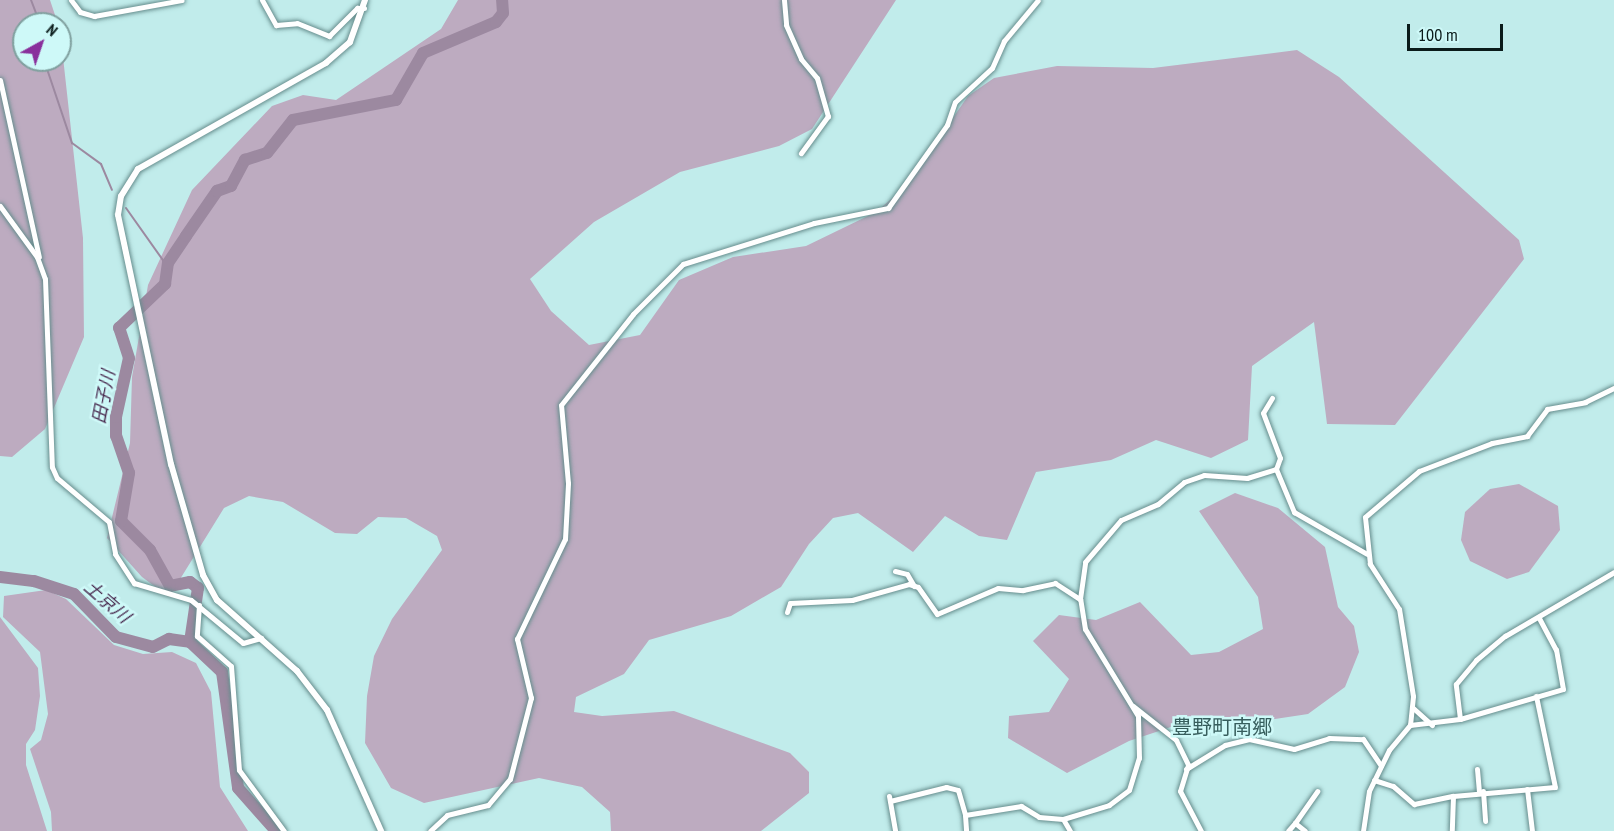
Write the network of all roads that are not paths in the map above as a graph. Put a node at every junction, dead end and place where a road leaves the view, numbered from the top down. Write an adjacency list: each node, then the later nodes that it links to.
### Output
1 (71, 0): 2 (street)
2 (182, 0)
3 (262, 0): 7 (street)
4 (364, 0): 7 (street)
5 (784, 0): 9 (street)
6 (1038, 0): 44 (street)
7 (364, 8): 23 (street)
8 (0, 80): 11 (street)
9 (801, 153)
10 (0, 206): 11 (street)
11 (42, 267): 20 (street)
12 (1614, 388): 15 (street)
13 (1272, 398): 14 (street)
14 (1276, 469): 15 (street); 19 (street)
15 (1367, 554): 26 (street)
16 (895, 571): 18 (street)
17 (1614, 572): 22 (street)
18 (914, 586): 19 (street); 21 (street)
19 (1080, 599): 25 (street)
20 (198, 605): 23 (street); 42 (street)
21 (787, 612)
22 (1539, 618): 24 (street); 27 (street)
23 (261, 638): 43 (street)
24 (1536, 696): 27 (street); 34 (street)
25 (1133, 706): 31 (street); 39 (street)
26 (1412, 707): 28 (street); 29 (street)
27 (1460, 718): 29 (street)
28 (1410, 725): 29 (street); 30 (street)
29 (1432, 725)
30 (1381, 766): 31 (street); 33 (street)
31 (1186, 769): 48 (street)
32 (1477, 769): 36 (street)
33 (1374, 780): 37 (street); 51 (street)
34 (1527, 789): 36 (street); 53 (street)
35 (1317, 791): 41 (street)
36 (1481, 791): 37 (street); 40 (street)
37 (1453, 796): 52 (street)
38 (965, 815): 39 (street); 45 (street); 46 (street)
39 (1063, 819): 47 (street)
40 (1485, 821)
41 (1295, 823): 49 (street); 50 (street)
42 (284, 831)
43 (381, 831)
44 (430, 831)
45 (895, 831)
46 (966, 831)
47 (1070, 831)
48 (1202, 831)
49 (1288, 831)
50 (1305, 831)
51 (1363, 831)
52 (1452, 831)
53 (1532, 831)

